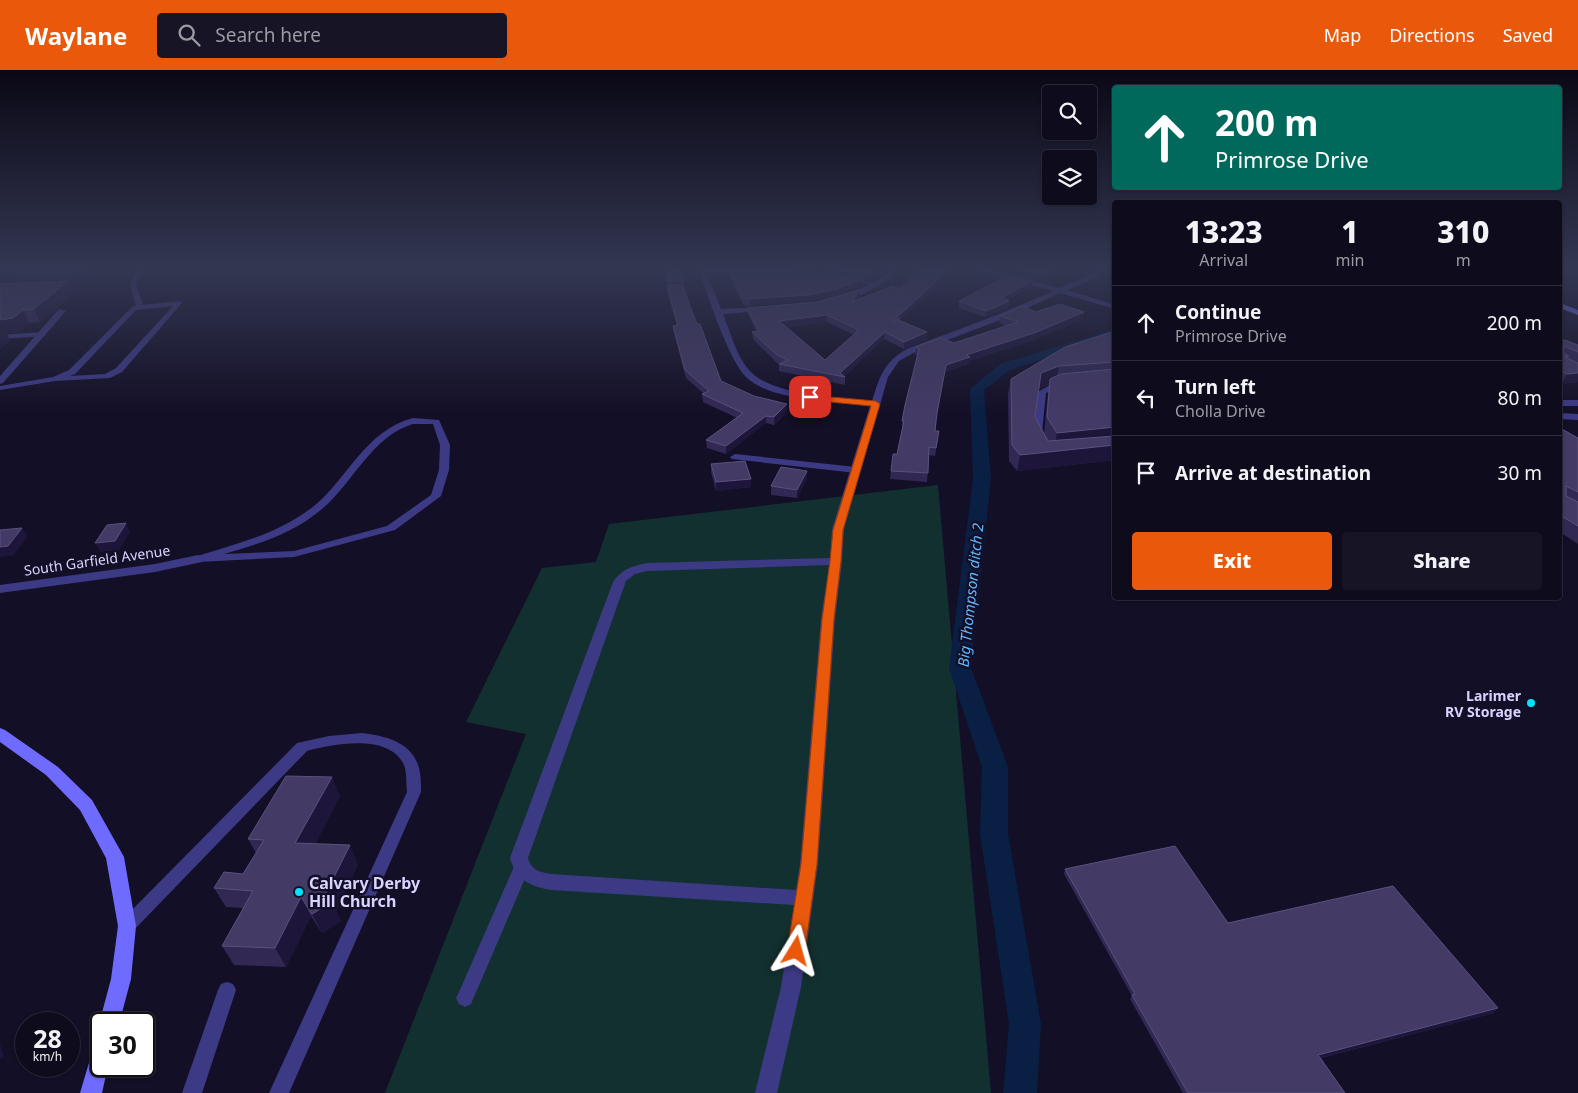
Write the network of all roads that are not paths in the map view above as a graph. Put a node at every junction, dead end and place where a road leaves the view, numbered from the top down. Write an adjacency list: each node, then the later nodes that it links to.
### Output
1 (58, 317): 6 (street)
2 (126, 317): 8 (lane)
3 (167, 317): 8 (lane)
4 (720, 317): 14 (street)
5 (999, 317): 14 (street)
6 (42, 334): 7 (lane); 9 (street)
7 (0, 337)
8 (55, 379): 11 (lane)
9 (0, 381)
10 (1076, 384): 17 (lane)
11 (0, 388)
12 (1562, 403): 13 (street)
13 (1578, 403)
14 (876, 404): 19 (street)
15 (1562, 416): 16 (street)
16 (1578, 417)
17 (1046, 447)
18 (735, 457): 19 (lane)
19 (856, 470): 21 (street)
20 (198, 559): 20 (lane); 22 (street, South Garfield Avenue)
21 (836, 561): 24 (street); 25 (street)
22 (0, 588)
23 (0, 734): 26 (street)
24 (521, 869): 25 (street); 28 (lane)
25 (804, 898): 34 (street)
26 (128, 926): 29 (street); 33 (lane)
27 (227, 990): 32 (lane)
28 (465, 998)
29 (112, 1012)
30 (94, 1077): 31 (street)
31 (90, 1093)
32 (192, 1093)
33 (279, 1093)
34 (766, 1093)

